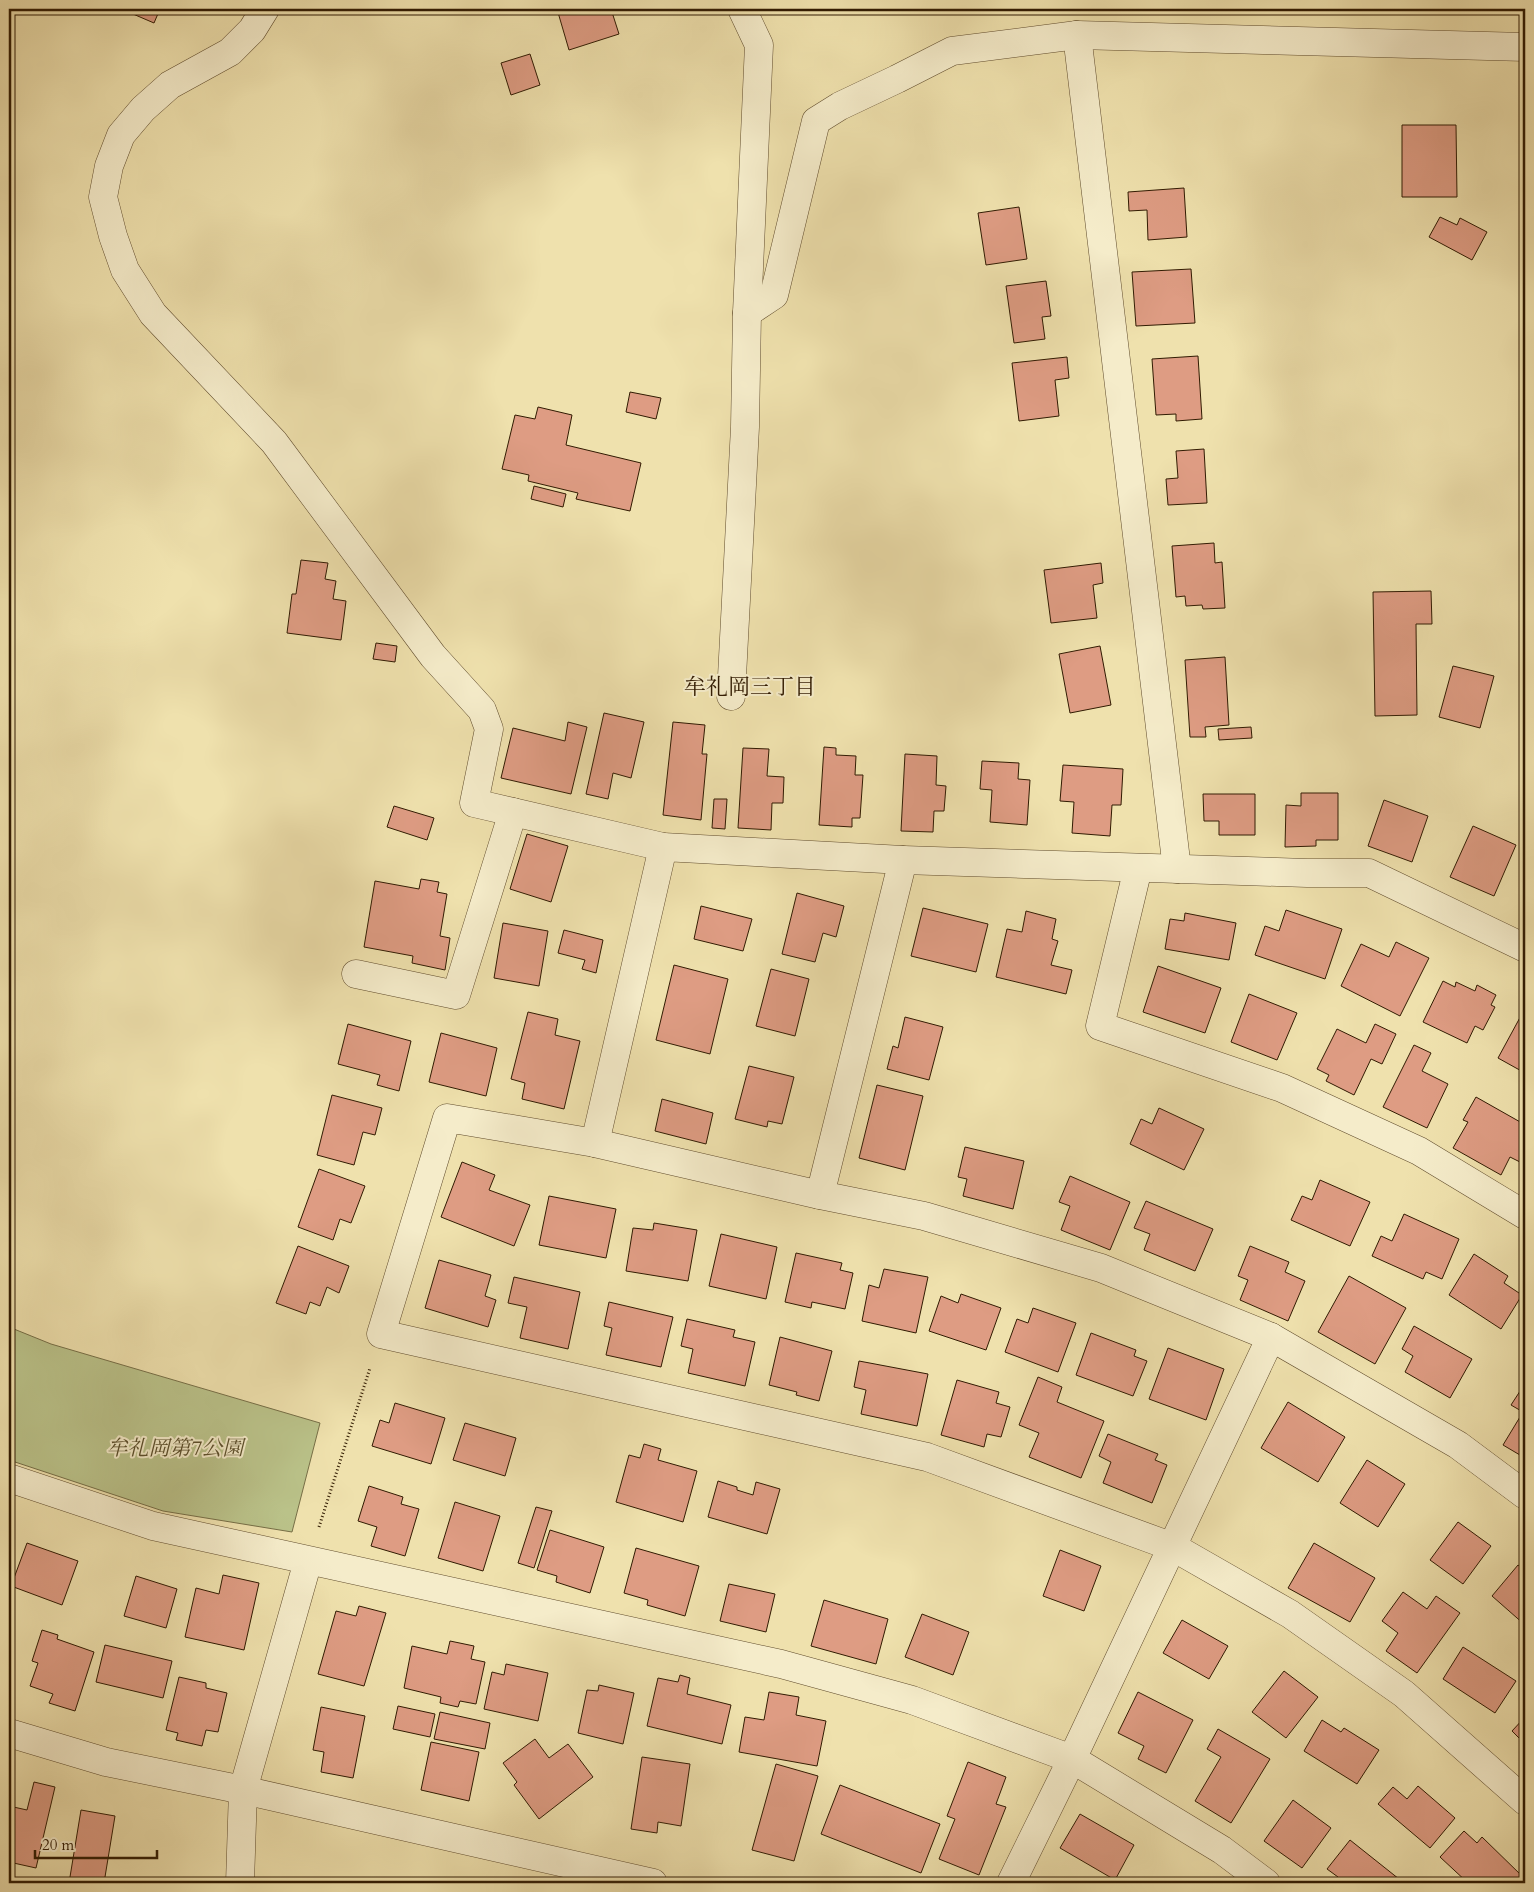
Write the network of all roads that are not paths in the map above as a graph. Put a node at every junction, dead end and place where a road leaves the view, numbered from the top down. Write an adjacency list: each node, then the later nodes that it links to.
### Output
1 (265, 9): 7 (street)
2 (742, 9): 5 (street)
3 (1077, 35): 4 (street); 5 (street); 11 (street)
4 (1525, 47)
5 (746, 313): 6 (street)
6 (731, 696)
7 (513, 812): 8 (street); 13 (street)
8 (663, 847): 9 (street); 14 (street)
9 (903, 860): 10 (street); 15 (street)
10 (1138, 868): 11 (street); 16 (street)
11 (1177, 869): 12 (street)
12 (1525, 948)
13 (356, 974)
14 (595, 1143): 15 (street); 20 (street)
15 (820, 1195): 17 (street)
16 (1525, 1215)
17 (1271, 1337): 19 (street); 20 (street)
18 (9, 1478): 21 (street)
19 (1525, 1495)
20 (1173, 1547): 23 (street); 25 (street)
21 (308, 1561): 23 (street); 24 (street)
22 (9, 1732): 24 (street)
23 (1072, 1759): 28 (street); 29 (street)
24 (243, 1790): 26 (street); 27 (street)
25 (1525, 1801)
26 (240, 1883)
27 (653, 1883)
28 (1011, 1883)
29 (1266, 1883)

